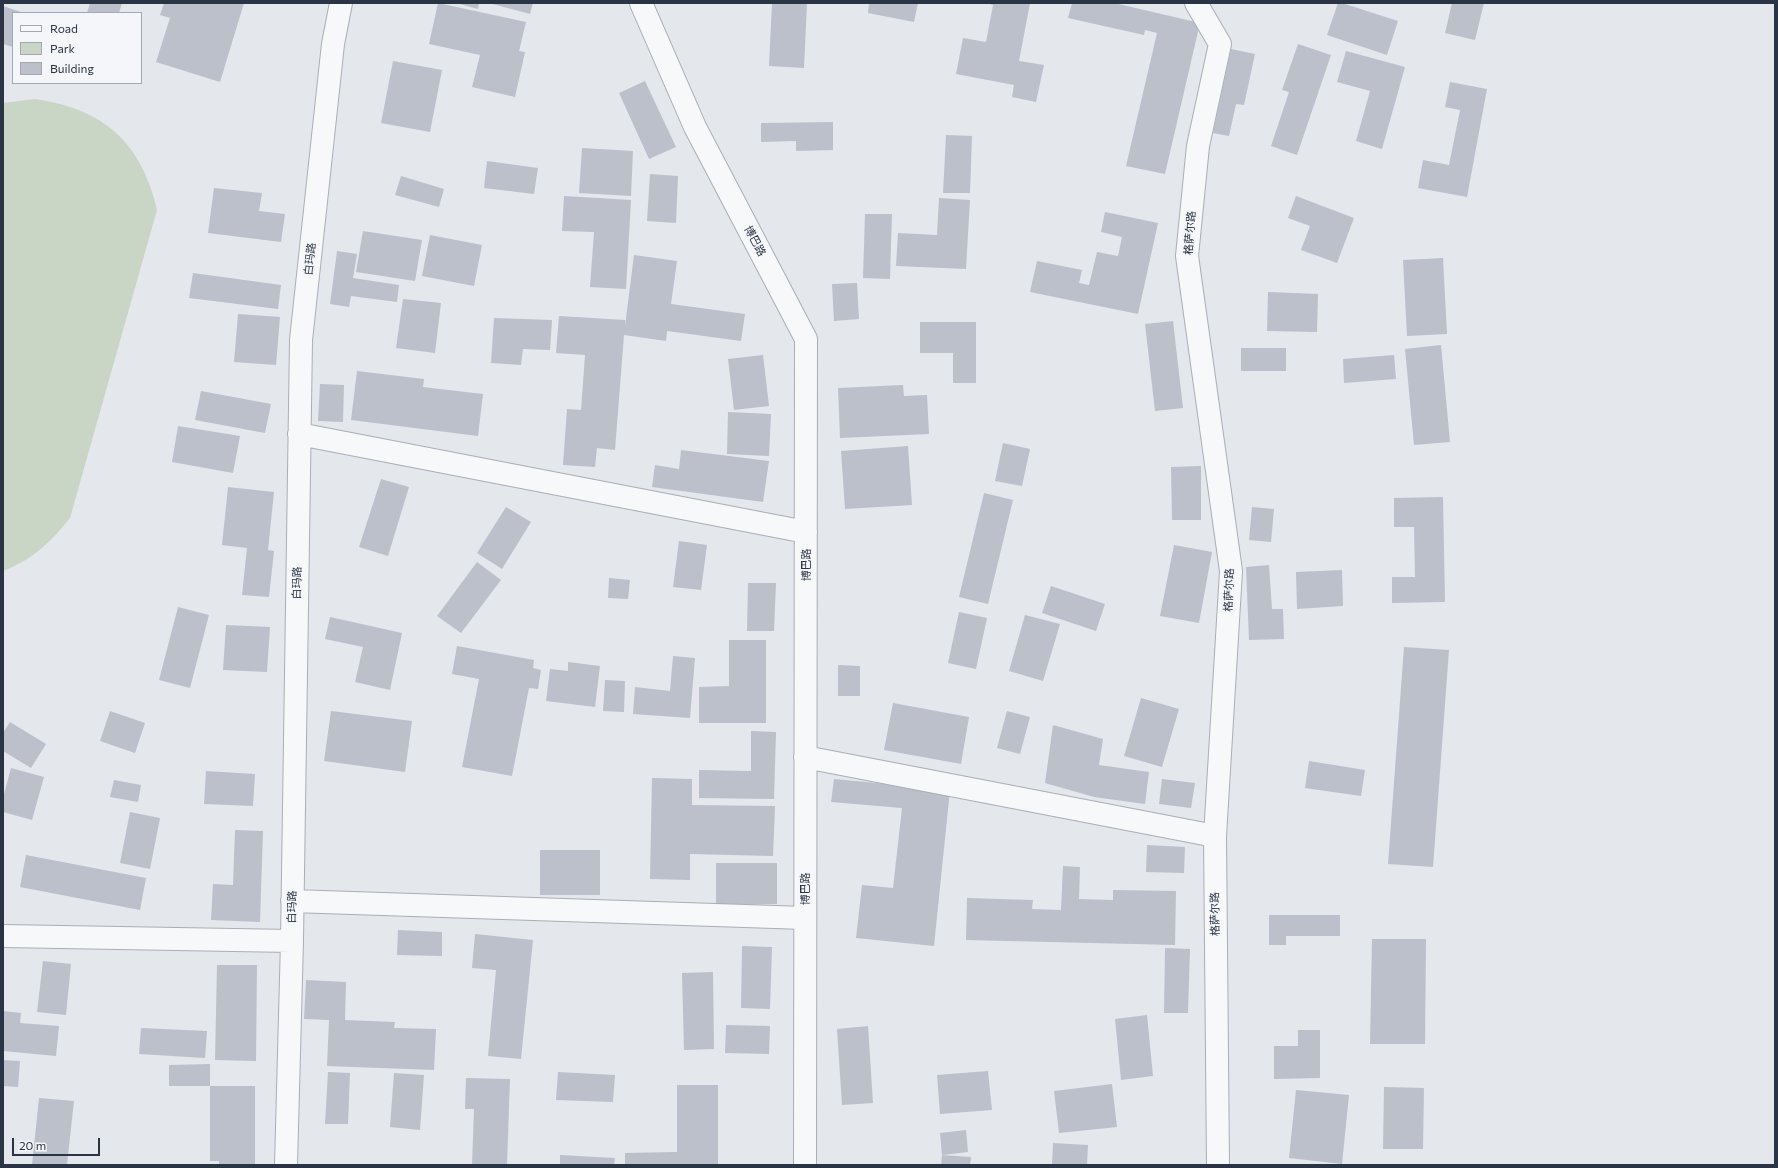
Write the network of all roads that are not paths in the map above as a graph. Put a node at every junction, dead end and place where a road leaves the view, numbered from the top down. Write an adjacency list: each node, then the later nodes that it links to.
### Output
1 (342, 3): 4 (street, 白玛路)
2 (641, 3): 5 (street, 博巴路)
3 (1196, 3): 7 (street, 格萨尔路)
4 (299, 434): 5 (street); 8 (street, 白玛路)
5 (806, 532): 6 (street, 博巴路)
6 (805, 757): 7 (street); 9 (street, 博巴路)
7 (1215, 836): 14 (street, 格萨尔路)
8 (292, 901): 9 (street); 11 (street, 白玛路)
9 (805, 918): 13 (street, 博巴路)
10 (3, 936): 11 (street)
11 (292, 942): 12 (street, 白玛路)
12 (286, 1165)
13 (805, 1165)
14 (1218, 1165)

